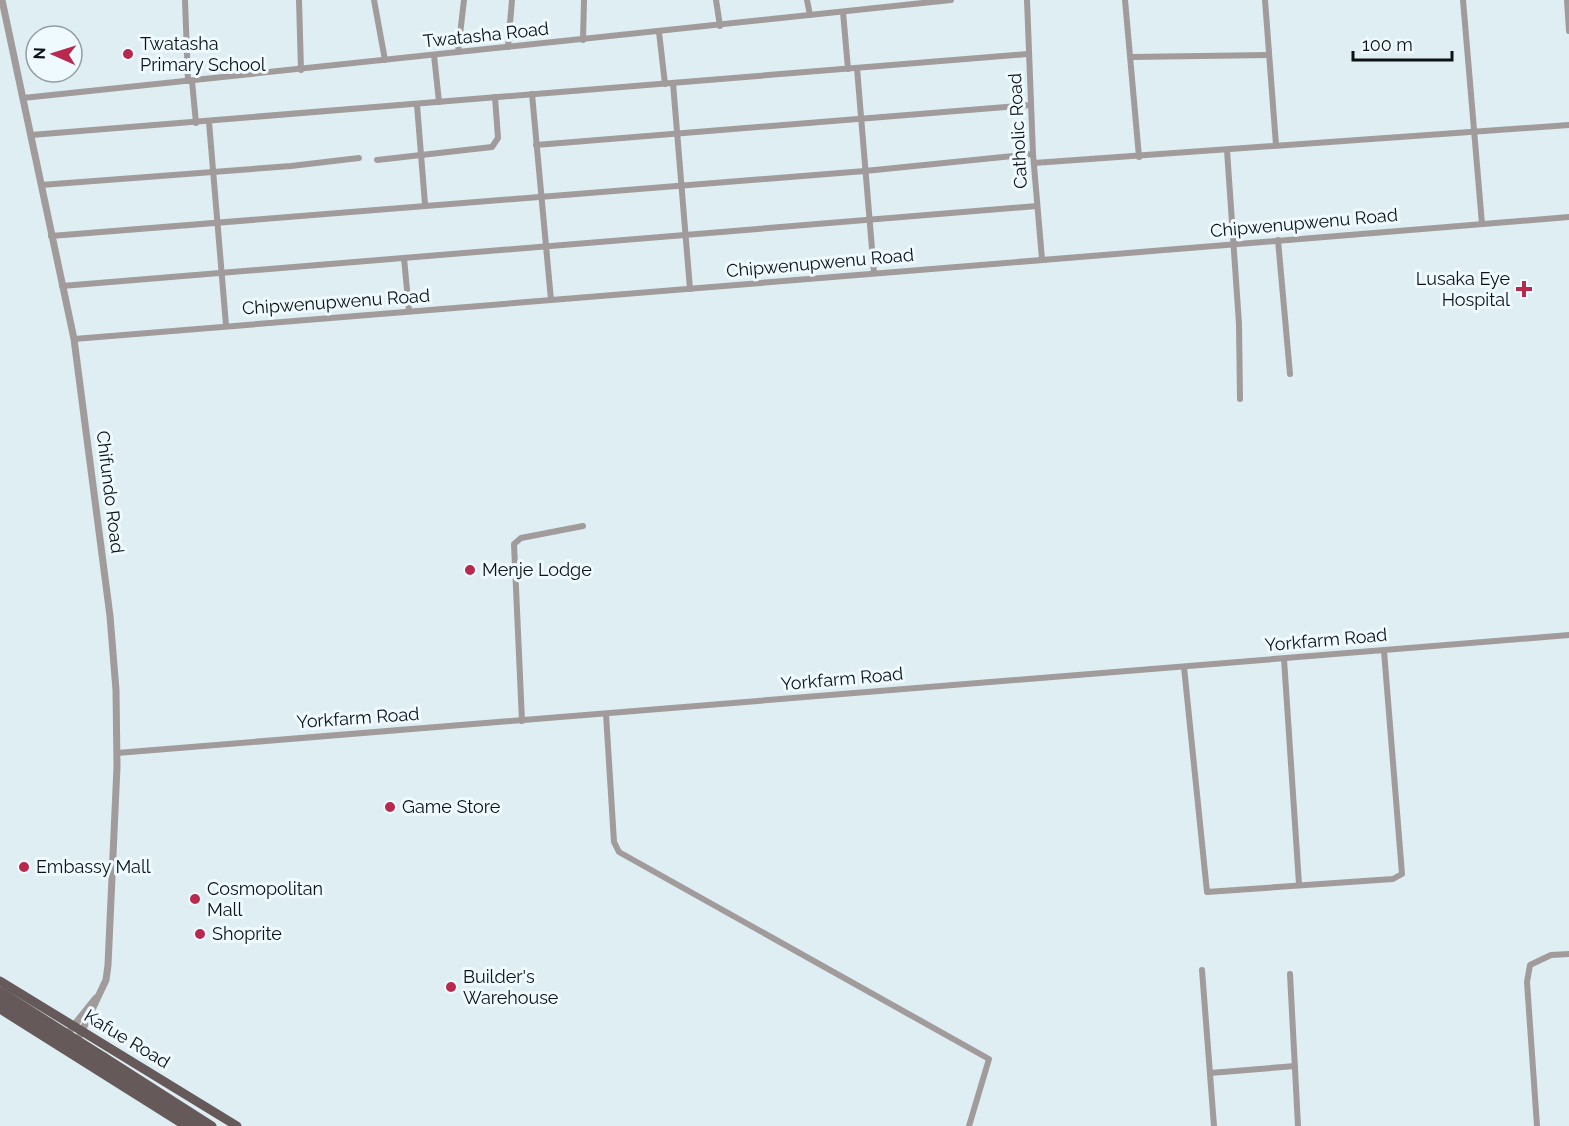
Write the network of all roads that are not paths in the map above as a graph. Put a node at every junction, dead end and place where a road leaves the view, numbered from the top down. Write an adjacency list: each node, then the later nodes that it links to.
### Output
1 (2, 0): 37 (street, Chifundo Road)
2 (185, 0): 32 (street)
3 (299, 0): 31 (street)
4 (375, 0): 28 (street)
5 (464, 0): 23 (street)
6 (512, 0): 22 (street)
7 (584, 0): 21 (street)
8 (716, 0): 18 (street)
9 (807, 0): 17 (street)
10 (951, 0): 16 (street, Twatasha Road)
11 (1027, 0): 24 (street, Catholic Road)
12 (1125, 0): 27 (street)
13 (1265, 0): 26 (street)
14 (1463, 0): 45 (street)
15 (1567, 0): 19 (street)
16 (843, 12): 17 (street, Twatasha Road); 30 (street)
17 (810, 15): 18 (street, Twatasha Road)
18 (720, 26): 20 (street, Twatasha Road)
19 (1569, 31)
20 (659, 32): 21 (street, Twatasha Road); 34 (street)
21 (583, 40): 22 (street, Twatasha Road)
22 (508, 47): 23 (street, Twatasha Road)
23 (458, 52): 25 (street, Twatasha Road)
24 (1028, 54): 29 (street); 40 (street, Catholic Road)
25 (434, 55): 28 (street, Twatasha Road); 38 (street)
26 (1268, 55): 27 (street); 49 (street)
27 (1132, 57): 53 (street)
28 (385, 60): 31 (street, Twatasha Road)
29 (857, 68): 30 (street); 41 (street)
30 (848, 69): 33 (street)
31 (301, 70): 32 (street, Twatasha Road)
32 (190, 81): 37 (street, Twatasha Road); 43 (street)
33 (673, 83): 34 (street); 46 (street)
34 (665, 84): 35 (street)
35 (532, 94): 36 (street); 48 (street)
36 (495, 97): 38 (street); 52 (street)
37 (23, 98): 47 (street, Chifundo Road)
38 (439, 102): 39 (street)
39 (417, 105): 42 (street); 52 (street)
40 (1031, 105): 41 (street); 51 (street, Catholic Road)
41 (861, 119): 46 (street); 57 (street)
42 (209, 122): 43 (street); 58 (street)
43 (196, 123): 47 (street)
44 (1569, 125): 45 (street)
45 (1473, 131): 49 (street); 67 (street)
46 (677, 134): 48 (street); 59 (street)
47 (31, 135): 60 (street, Chifundo Road)
48 (536, 145): 61 (street)
49 (1276, 145): 50 (street)
50 (1227, 150): 53 (street); 71 (street)
51 (1033, 154): 56 (street, Catholic Road); 57 (street)
52 (423, 156): 55 (street); 62 (street)
53 (1139, 157): 56 (street)
54 (359, 158): 58 (street)
55 (377, 160)
56 (1034, 163): 63 (street, Catholic Road)
57 (865, 171): 59 (street); 65 (street)
58 (212, 172): 60 (street); 66 (street)
59 (681, 184): 61 (street); 68 (street)
60 (41, 186): 69 (street, Chifundo Road)
61 (541, 196): 62 (street); 72 (street)
62 (425, 204): 66 (street)
63 (1037, 206): 65 (street); 74 (street, Catholic Road)
64 (1569, 217): 67 (street, Chipwenupwenu Road)
65 (869, 220): 68 (street); 75 (street)
66 (216, 222): 69 (street); 76 (street)
67 (1482, 224): 70 (street, Chipwenupwenu Road)
68 (686, 235): 72 (street); 78 (street)
69 (51, 236): 77 (street, Chifundo Road)
70 (1278, 240): 71 (street, Chipwenupwenu Road); 83 (street)
71 (1233, 244): 74 (street, Chipwenupwenu Road); 84 (street)
72 (547, 246): 73 (street); 79 (street)
73 (405, 258): 76 (street); 80 (street)
74 (1042, 259): 75 (street, Chipwenupwenu Road)
75 (874, 273): 78 (street, Chipwenupwenu Road)
76 (222, 274): 77 (street); 81 (street)
77 (62, 286): 82 (street, Chifundo Road)
78 (690, 289): 79 (street, Chipwenupwenu Road)
79 (551, 300): 80 (street, Chipwenupwenu Road)
80 (409, 311): 81 (street, Chipwenupwenu Road)
81 (226, 325): 82 (street, Chipwenupwenu Road)
82 (74, 339): 92 (street, Chifundo Road)
83 (1290, 374)
84 (1240, 399)
85 (583, 526): 91 (street)
86 (1569, 635): 87 (street, Yorkfarm Road)
87 (1384, 651): 88 (street, Yorkfarm Road); 93 (street)
88 (1284, 659): 89 (street, Yorkfarm Road); 93 (street)
89 (1184, 667): 90 (street, Yorkfarm Road); 93 (street)
90 (606, 714): 91 (street, Yorkfarm Road); 113 (street)
91 (522, 721): 92 (street, Yorkfarm Road)
92 (117, 753): 99 (street, Chifundo Road)
93 (1299, 884)
94 (1569, 954): 116 (street)
95 (1202, 970): 108 (street)
96 (1290, 974): 107 (street)
97 (0, 981): 102 (main road, Kafue Road)
98 (0, 992): 103 (main road, Kafue Road)
99 (100, 994): 102 (street, Chifundo Road); 104 (street, Chifundo Road)
100 (0, 1000): 103 (main road, Kafue Road)
101 (0, 1009): 105 (main road)
102 (73, 1025): 104 (main road, Kafue Road); 105 (street, Chifundo Road)
103 (49, 1026): 106 (main road, Kafue Road, bridge)
104 (83, 1031): 105 (street, Chifundo Road); 112 (main road, Kafue Road)
105 (64, 1049): 109 (main road)
106 (102, 1060): 110 (main road, Kafue Road); 111 (main road, Kafue Road)
107 (1295, 1066): 108 (street); 115 (street)
108 (1210, 1073): 114 (street)
109 (186, 1126)
110 (199, 1126)
111 (212, 1126)
112 (237, 1126)
113 (969, 1126)
114 (1214, 1126)
115 (1298, 1126)
116 (1537, 1126)

